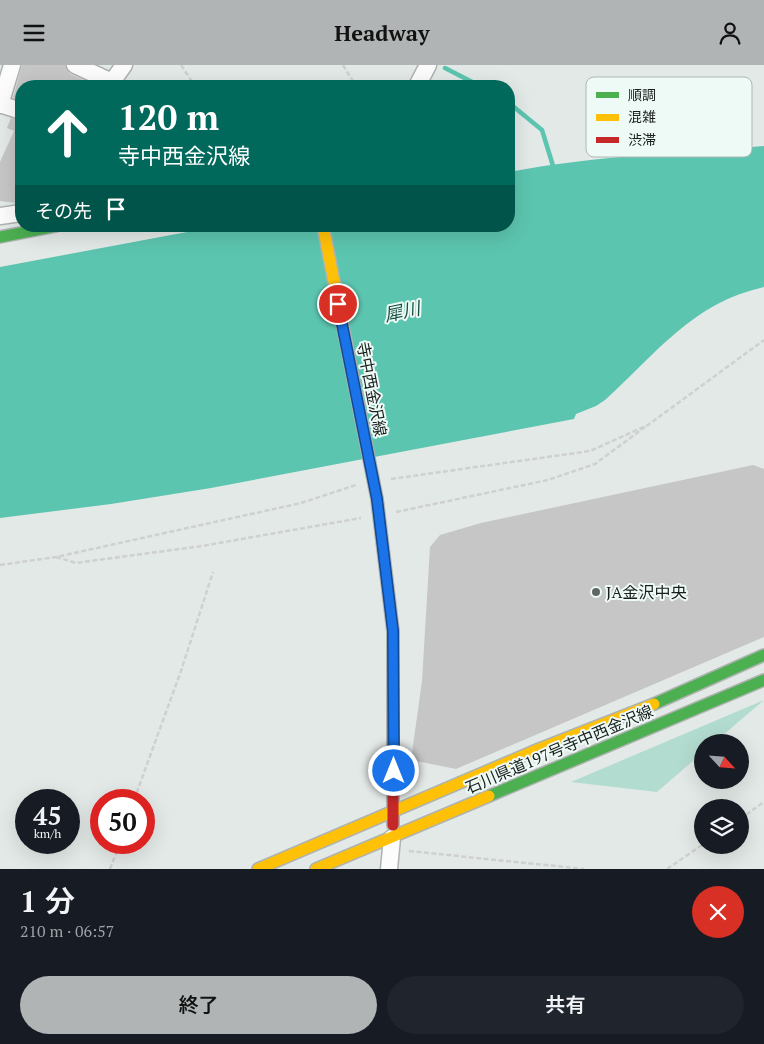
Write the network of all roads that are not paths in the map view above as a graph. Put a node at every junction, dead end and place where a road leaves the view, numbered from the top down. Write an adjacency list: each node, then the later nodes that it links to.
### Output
1 (12, 65): 8 (street)
2 (75, 65): 5 (street)
3 (124, 65): 6 (street)
4 (428, 65): 7 (street)
5 (103, 80)
6 (114, 80)
7 (420, 80)
8 (0, 105): 9 (street)
9 (15, 109)
10 (15, 214): 11 (street)
11 (0, 216)
12 (24, 232): 14 (main road)
13 (324, 232): 17 (main road, 寺中西金沢線, bridge)
14 (0, 237)
15 (764, 655): 17 (main road, 石川県道197号寺中西金沢線)
16 (764, 680): 18 (main road, 石川県道197号寺中西金沢線)
17 (394, 811): 18 (main road); 19 (main road, 石川県道197号寺中西金沢線)
18 (392, 838): 20 (main road, 石川県道197号寺中西金沢線); 21 (street)
19 (258, 869)
20 (316, 869)
21 (389, 869)

